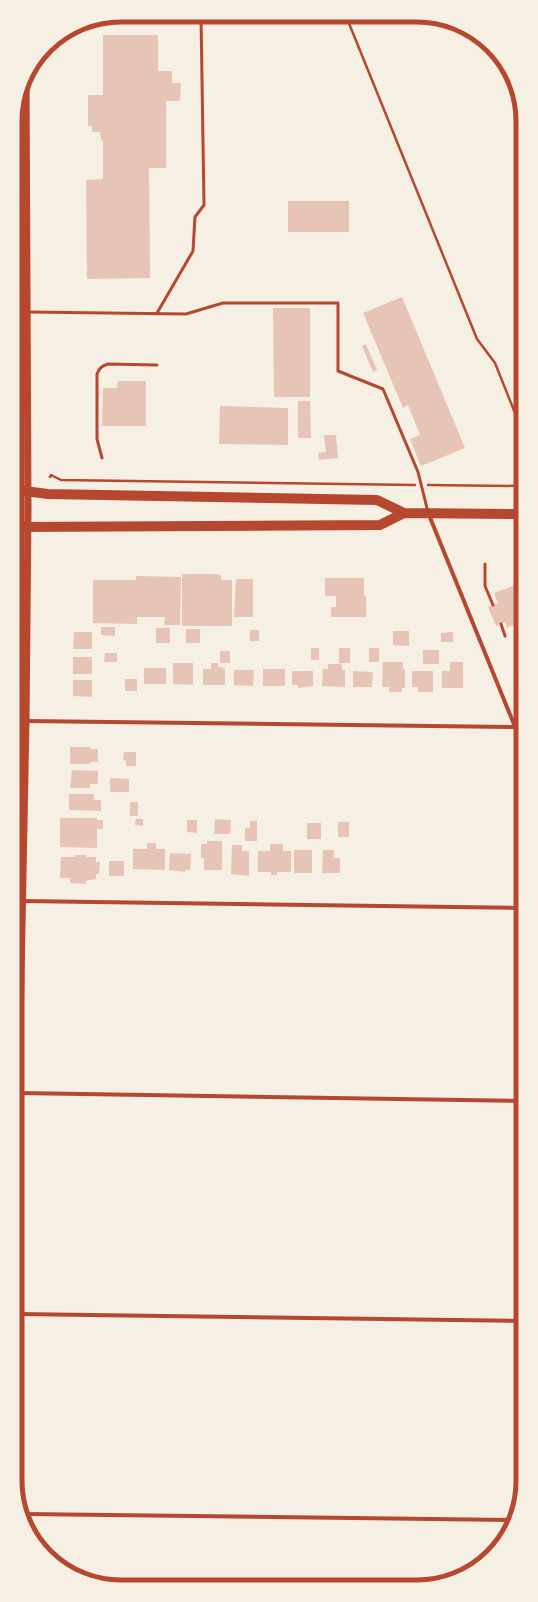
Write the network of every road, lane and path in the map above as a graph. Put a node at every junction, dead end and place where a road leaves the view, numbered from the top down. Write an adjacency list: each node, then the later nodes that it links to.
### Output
1 (201, 22): 7 (lane)
2 (348, 22): 9 (path)
3 (26, 92): 5 (street)
4 (22, 288): 5 (street)
5 (28, 288): 6 (street)
6 (28, 312): 7 (lane); 15 (street)
7 (157, 313): 12 (lane)
8 (157, 365): 10 (lane)
9 (516, 416)
10 (102, 458)
11 (50, 476): 12 (path)
12 (421, 485): 13 (path); 17 (lane)
13 (516, 486)
14 (22, 491): 15 (main road)
15 (28, 492): 16 (main road); 20 (street)
16 (404, 513): 17 (main road); 20 (main road)
17 (428, 514): 18 (main road); 26 (street)
18 (516, 514)
19 (22, 528): 20 (main road)
20 (28, 528): 25 (street)
21 (485, 564): 22 (lane)
22 (493, 605)
23 (501, 624): 24 (lane)
24 (505, 636)
25 (26, 721): 26 (street); 28 (street)
26 (514, 727): 27 (street)
27 (516, 731)
28 (22, 901): 29 (street)
29 (516, 908)
30 (22, 1093): 31 (street)
31 (516, 1101)
32 (22, 1314): 33 (street)
33 (516, 1321)
34 (27, 1514): 35 (street)
35 (508, 1520)

